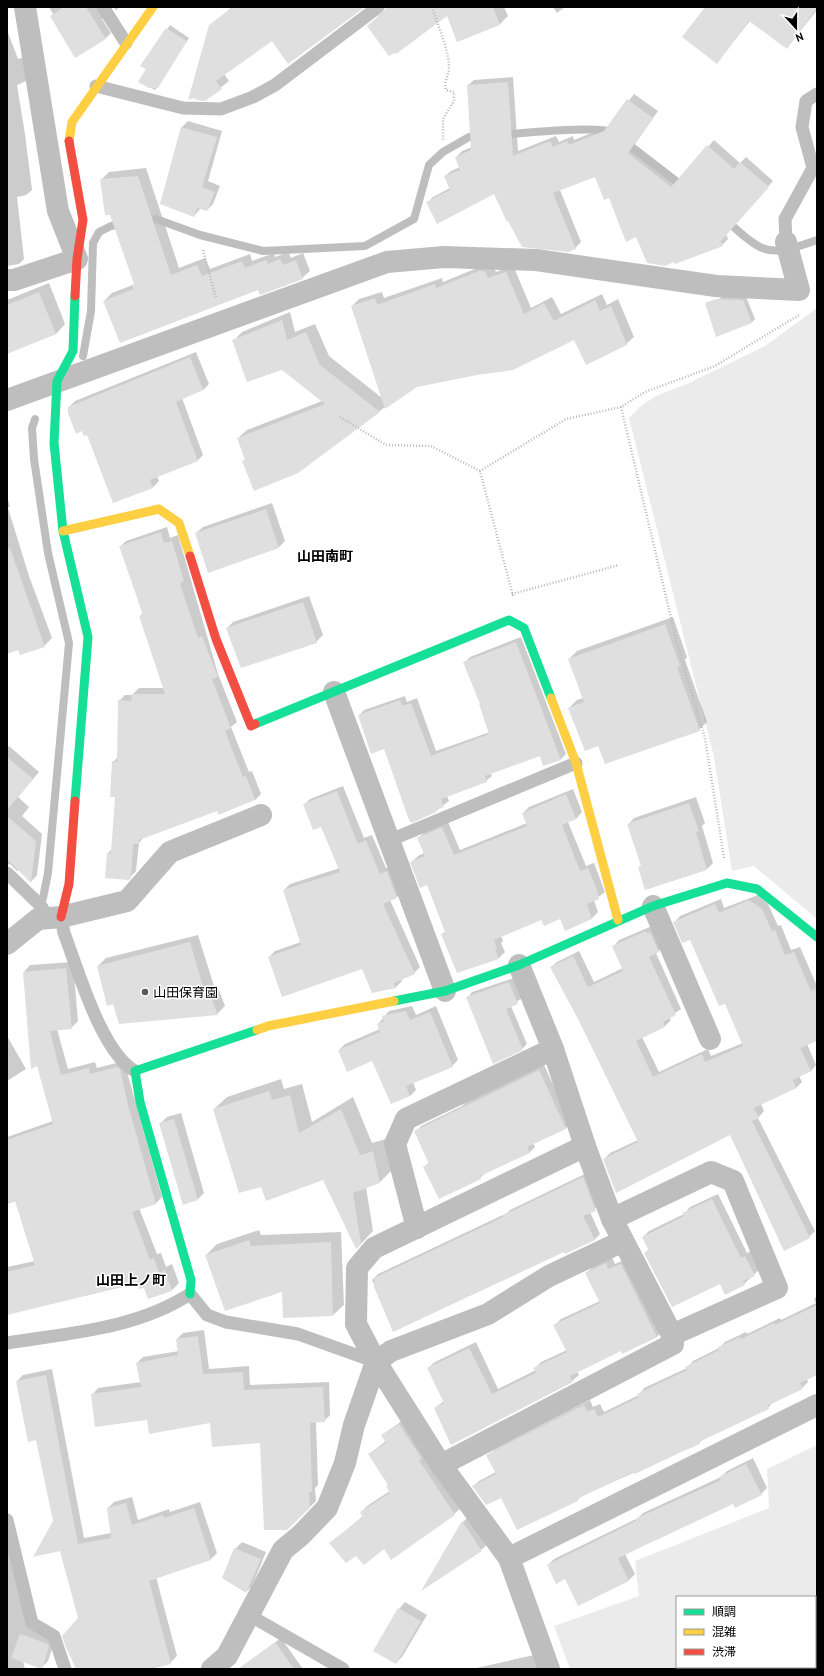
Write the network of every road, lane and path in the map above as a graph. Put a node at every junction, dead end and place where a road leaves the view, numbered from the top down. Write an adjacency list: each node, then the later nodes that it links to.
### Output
1 (25, 7): 12 (street)
2 (103, 7): 6 (lane)
3 (153, 7): 6 (street)
4 (378, 7): 7 (lane)
5 (432, 7): 9 (path)
6 (126, 43): 7 (street)
7 (96, 86): 12 (street)
8 (817, 94): 11 (lane)
9 (443, 141)
10 (203, 250): 15 (path)
11 (788, 251): 15 (street)
12 (78, 259): 13 (street); 16 (street)
13 (7, 280)
14 (804, 312): 18 (path)
15 (222, 321): 16 (street)
16 (57, 381): 17 (street); 21 (street)
17 (7, 400)
18 (621, 407): 20 (path); 30 (path)
19 (340, 417): 20 (path)
20 (480, 471): 23 (path)
21 (63, 531): 25 (street); 32 (street)
22 (619, 565): 23 (path)
23 (512, 594): 24 (path)
24 (524, 628): 25 (street); 26 (street)
25 (334, 692): 28 (street)
26 (576, 763): 28 (lane); 33 (street)
27 (261, 815): 32 (street)
28 (388, 841): 37 (street)
29 (7, 873): 32 (lane)
30 (727, 883): 31 (street); 34 (street)
31 (654, 906): 33 (street); 38 (street)
32 (55, 918): 35 (street); 40 (lane)
33 (618, 920): 36 (street)
34 (817, 937)
35 (7, 944)
36 (519, 965): 37 (street); 39 (street)
37 (445, 991): 40 (street)
38 (710, 1039)
39 (553, 1049): 41 (street); 43 (street)
40 (135, 1070): 45 (street)
41 (585, 1146): 42 (street); 43 (street)
42 (612, 1219): 44 (street); 46 (street)
43 (417, 1228): 48 (street)
44 (623, 1241): 46 (street); 48 (street)
45 (190, 1294): 47 (lane); 48 (lane)
46 (672, 1335): 50 (street)
47 (7, 1343)
48 (376, 1362): 50 (street); 53 (street)
49 (817, 1406): 52 (street)
50 (441, 1465): 52 (street)
51 (7, 1520): 54 (lane)
52 (509, 1558): 57 (street)
53 (250, 1615): 55 (street); 56 (lane)
54 (65, 1669)
55 (212, 1669)
56 (342, 1669)
57 (549, 1669)

